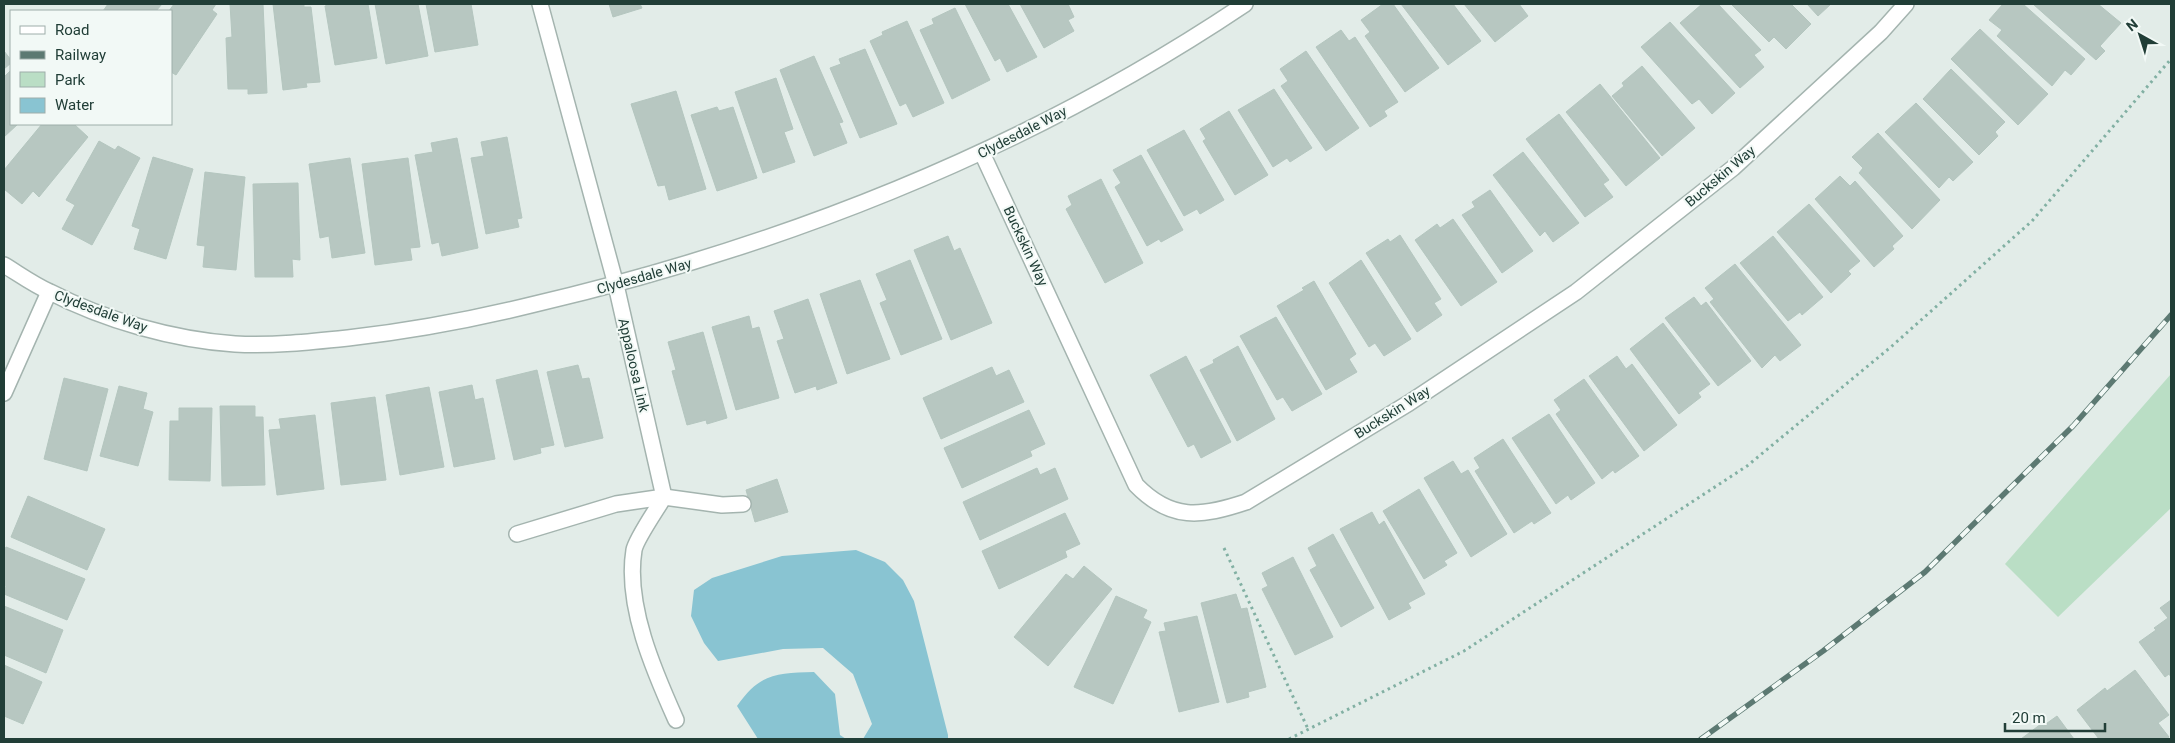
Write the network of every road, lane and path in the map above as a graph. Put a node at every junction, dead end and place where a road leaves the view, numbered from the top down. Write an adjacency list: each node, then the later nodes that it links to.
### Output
1 (540, 4): 7 (street, Appaloosa Link)
2 (1245, 4): 5 (street, Clydesdale Way)
3 (1906, 4): 5 (street, Buckskin Way)
4 (2171, 59): 15 (path)
5 (982, 153): 7 (street, Clydesdale Way)
6 (4, 265): 8 (street, Clydesdale Way)
7 (616, 285): 8 (street, Clydesdale Way); 10 (street, Appaloosa Link)
8 (49, 292): 9 (street)
9 (4, 393)
10 (664, 497): 11 (street); 12 (street); 14 (street)
11 (743, 504)
12 (517, 534)
13 (1224, 548): 15 (path)
14 (676, 720)
15 (1308, 730): 16 (path)
16 (1289, 739)

